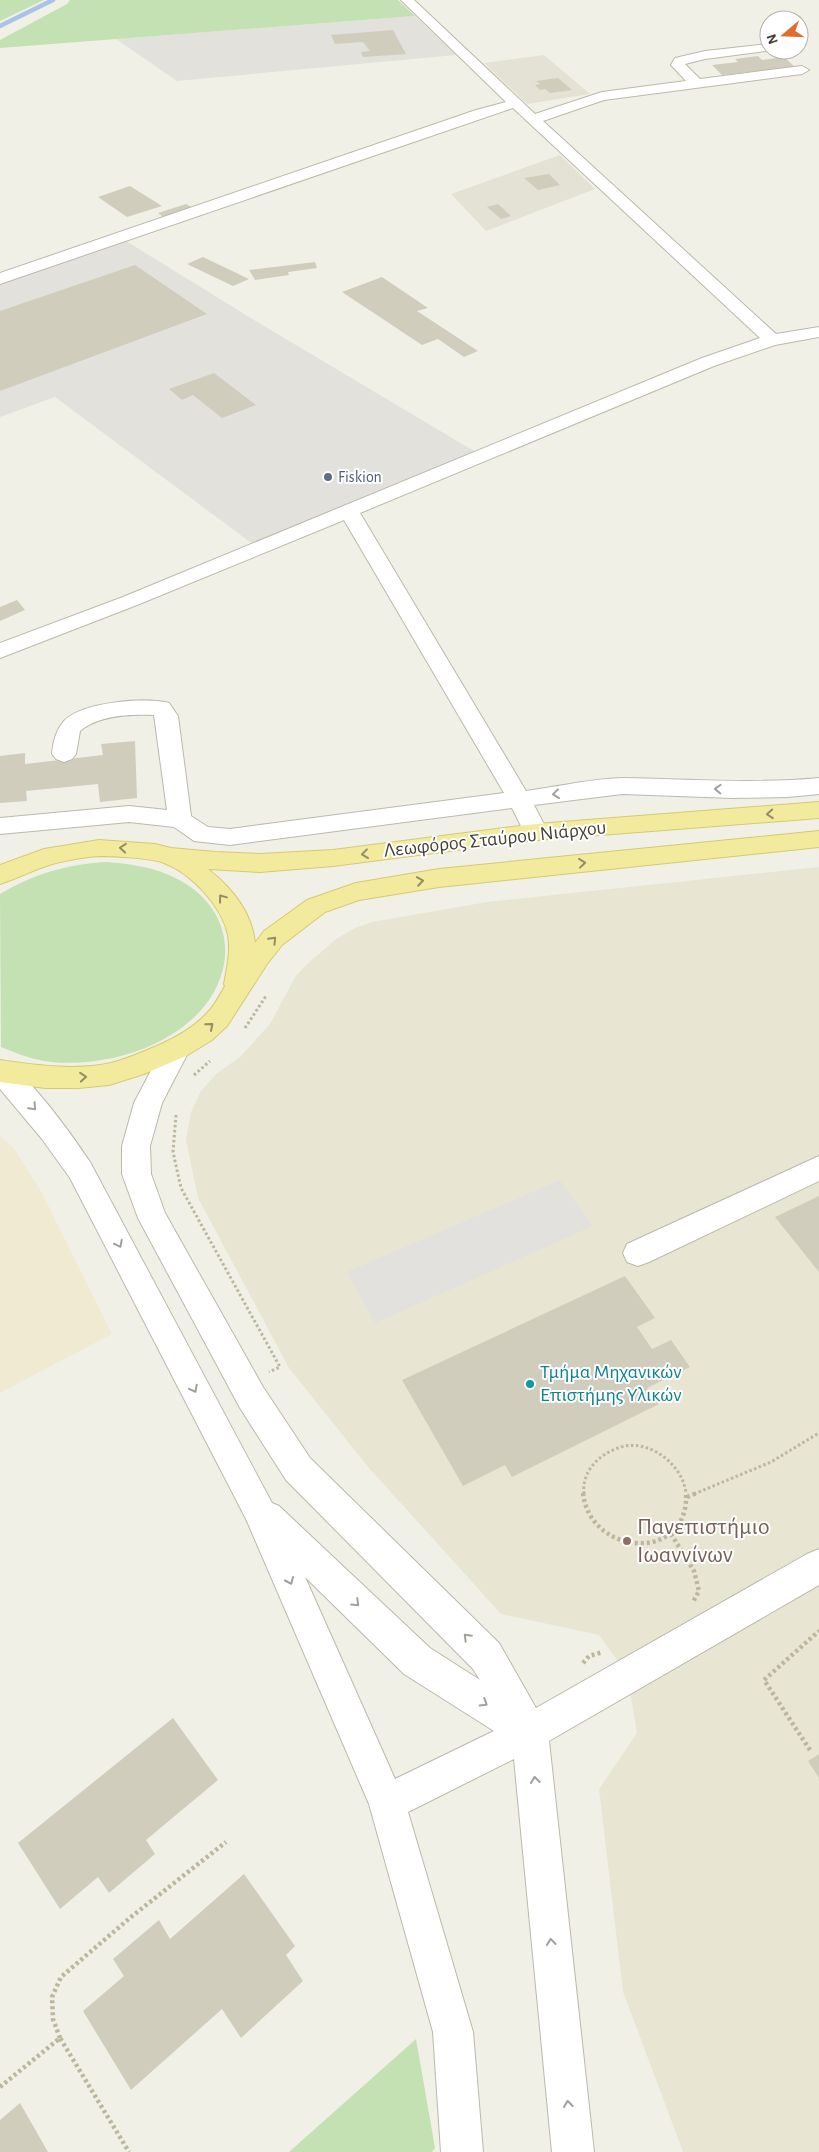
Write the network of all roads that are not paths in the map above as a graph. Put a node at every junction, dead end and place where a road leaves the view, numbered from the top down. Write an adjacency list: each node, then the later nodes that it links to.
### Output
1 (407, 0): 5 (street)
2 (759, 49): 4 (street)
3 (802, 70): 4 (street)
4 (697, 84): 6 (street)
5 (516, 104): 6 (street); 7 (street)
6 (533, 120): 9 (street)
7 (0, 279)
8 (819, 332): 9 (street)
9 (772, 340): 10 (street)
10 (348, 510): 11 (street); 14 (street)
11 (0, 651)
12 (64, 754): 16 (street)
13 (819, 786): 14 (street, one-way to 14)
14 (520, 799): 16 (street); 18 (street)
15 (819, 810): 18 (main road, Λεωφόρος Σταύρου Νιάρχου, one-way to 18)
16 (180, 820): 17 (street)
17 (0, 826)
18 (536, 832): 20 (main road, Λεωφόρος Σταύρου Νιάρχου, one-way to 20)
19 (819, 839): 22 (main road, Λεωφόρος Σταύρου Νιάρχου, one-way to 19)
20 (171, 856): 21 (main road, Λεωφόρος Σταύρου Νιάρχου, one-way to 21); 22 (main road, Λεωφόρος Σταύρου Νιάρχου, one-way to 20)
21 (0, 875)
22 (235, 994): 23 (main road, Λεωφόρος Σταύρου Νιάρχου, one-way to 22)
23 (184, 1063): 24 (main road, Λεωφόρος Σταύρου Νιάρχου, one-way to 23); 29 (street, one-way to 23)
24 (0, 1071): 27 (street, one-way to 27)
25 (819, 1168): 26 (street)
26 (638, 1253)
27 (258, 1509): 29 (street, one-way to 29); 30 (street, one-way to 30)
28 (819, 1566): 29 (street)
29 (530, 1732): 30 (street); 32 (street, one-way to 29)
30 (387, 1803): 31 (street)
31 (462, 2152)
32 (573, 2152)

